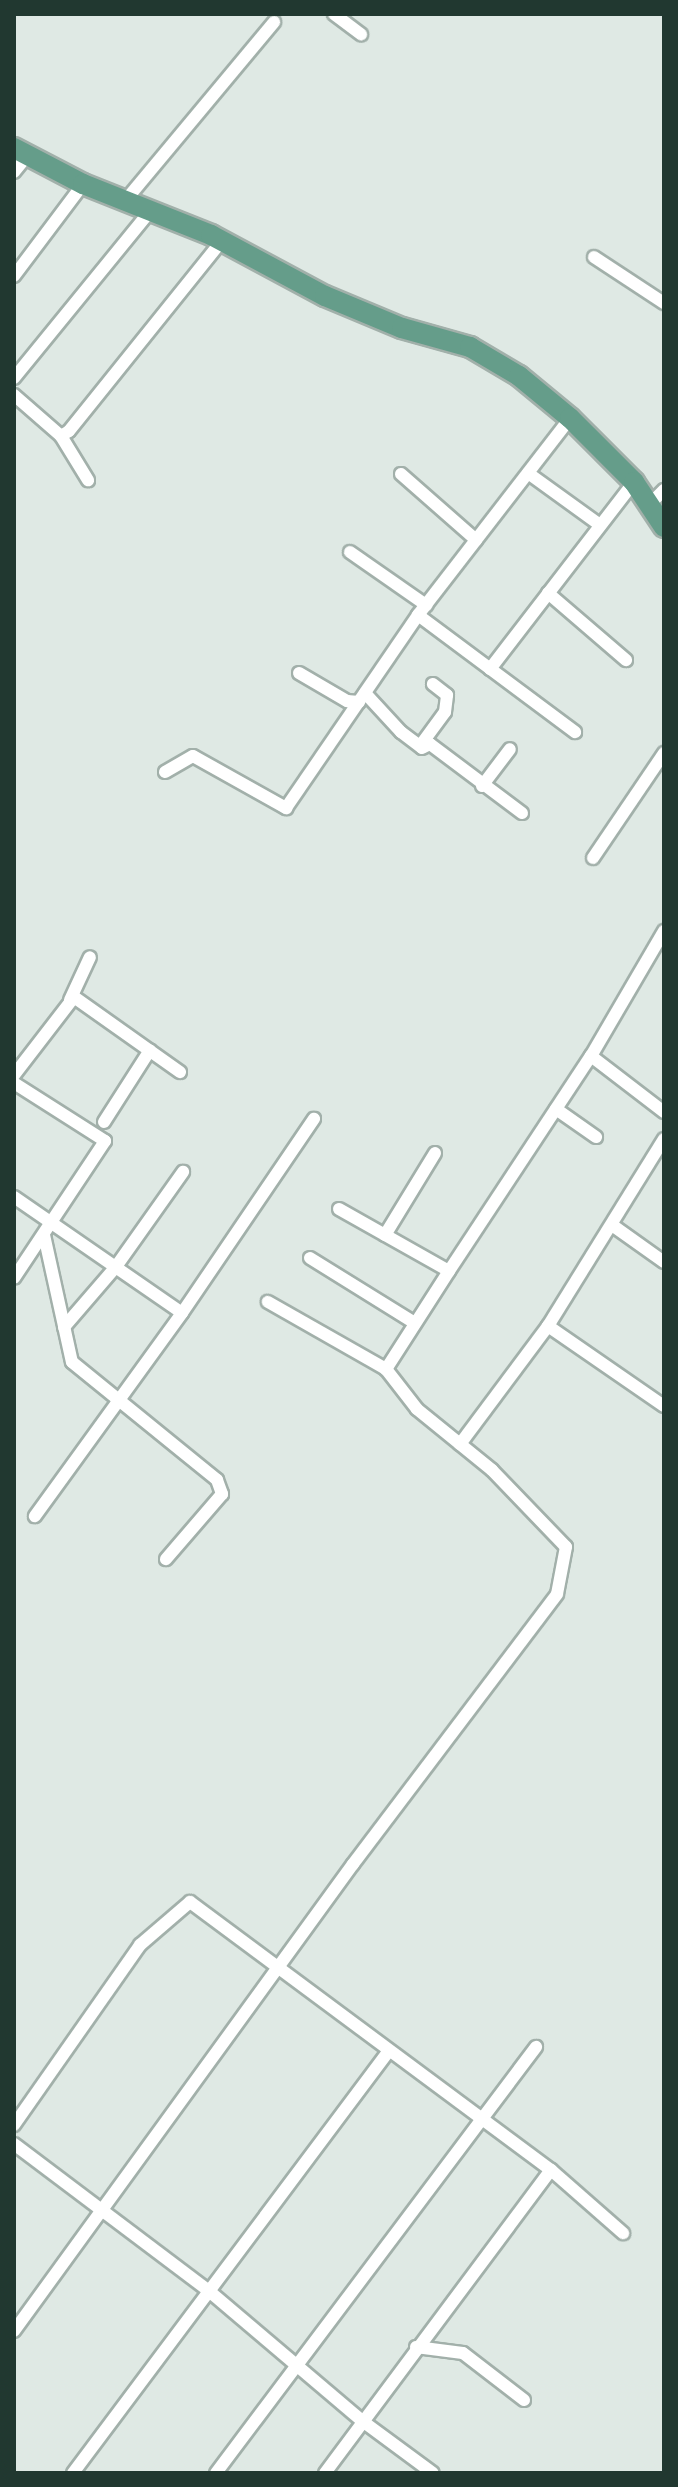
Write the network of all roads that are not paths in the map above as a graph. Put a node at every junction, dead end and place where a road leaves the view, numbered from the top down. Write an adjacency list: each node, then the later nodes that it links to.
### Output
1 (334, 14): 3 (street)
2 (274, 22): 7 (street)
3 (361, 34)
4 (21, 151): 5 (street); 6 (main road)
5 (14, 172)
6 (83, 184): 7 (main road); 11 (street)
7 (125, 201): 8 (main road)
8 (150, 211): 9 (main road); 13 (street)
9 (222, 241): 15 (main road); 16 (street)
10 (594, 257): 12 (street)
11 (14, 276)
12 (664, 303)
13 (14, 378)
14 (14, 395): 16 (street)
15 (570, 418): 17 (street); 20 (main road)
16 (61, 436): 19 (street)
17 (528, 473): 22 (street); 24 (street)
18 (401, 474): 24 (street)
19 (88, 480)
20 (634, 482): 21 (main road); 22 (street)
21 (657, 497): 23 (main road)
22 (600, 525): 26 (street)
23 (664, 527)
24 (476, 540): 27 (street)
25 (350, 552): 27 (street)
26 (548, 593): 28 (street); 29 (street)
27 (422, 610): 29 (street); 32 (street)
28 (626, 660)
29 (490, 669): 33 (street)
30 (299, 673): 32 (street)
31 (433, 684): 34 (street)
32 (362, 698): 34 (street); 37 (street)
33 (575, 732)
34 (420, 746): 38 (street)
35 (510, 749): 38 (street)
36 (664, 753): 40 (street)
37 (165, 772)
38 (482, 786): 39 (street)
39 (522, 813)
40 (593, 858)
41 (664, 931): 42 (street)
42 (651, 951): 44 (street); 47 (street)
43 (90, 957): 45 (street)
44 (664, 961)
45 (70, 1000): 46 (street); 49 (street)
46 (150, 1050): 48 (street); 54 (street)
47 (591, 1056): 51 (street); 52 (street)
48 (180, 1072)
49 (14, 1075)
50 (14, 1083): 62 (street)
51 (556, 1109): 55 (street); 67 (street)
52 (664, 1112)
53 (314, 1119): 70 (street)
54 (104, 1122)
55 (596, 1137)
56 (664, 1139): 61 (street)
57 (435, 1153): 63 (street)
58 (183, 1172): 66 (street)
59 (14, 1197): 62 (street)
60 (339, 1209): 63 (street)
61 (612, 1225): 65 (street); 72 (street)
62 (47, 1229): 66 (street); 68 (street); 73 (street)
63 (385, 1235): 67 (street)
64 (310, 1258): 71 (street)
65 (664, 1262)
66 (115, 1268): 70 (street); 73 (street)
67 (449, 1271): 71 (street)
68 (14, 1278)
69 (268, 1302): 74 (street)
70 (182, 1313): 75 (street)
71 (415, 1323): 74 (street)
72 (548, 1326): 76 (street); 77 (street)
73 (64, 1327): 75 (street)
74 (386, 1369): 77 (street)
75 (117, 1403): 78 (street); 79 (street)
76 (664, 1406)
77 (460, 1444): 80 (street)
78 (35, 1516)
79 (166, 1559)
80 (280, 1969): 82 (street); 84 (street); 87 (street)
81 (536, 2047): 83 (street)
82 (388, 2052): 83 (street); 89 (street)
83 (479, 2118): 86 (street); 92 (street)
84 (14, 2125)
85 (14, 2144): 87 (street)
86 (551, 2170): 88 (street); 91 (street)
87 (101, 2213): 89 (street); 90 (street)
88 (623, 2233)
89 (209, 2291): 92 (street); 95 (street)
90 (14, 2331)
91 (416, 2347): 93 (street); 94 (street)
92 (299, 2363): 94 (street); 96 (street)
93 (524, 2400)
94 (361, 2420): 97 (street); 98 (street)
95 (73, 2473)
96 (216, 2473)
97 (325, 2473)
98 (433, 2473)

